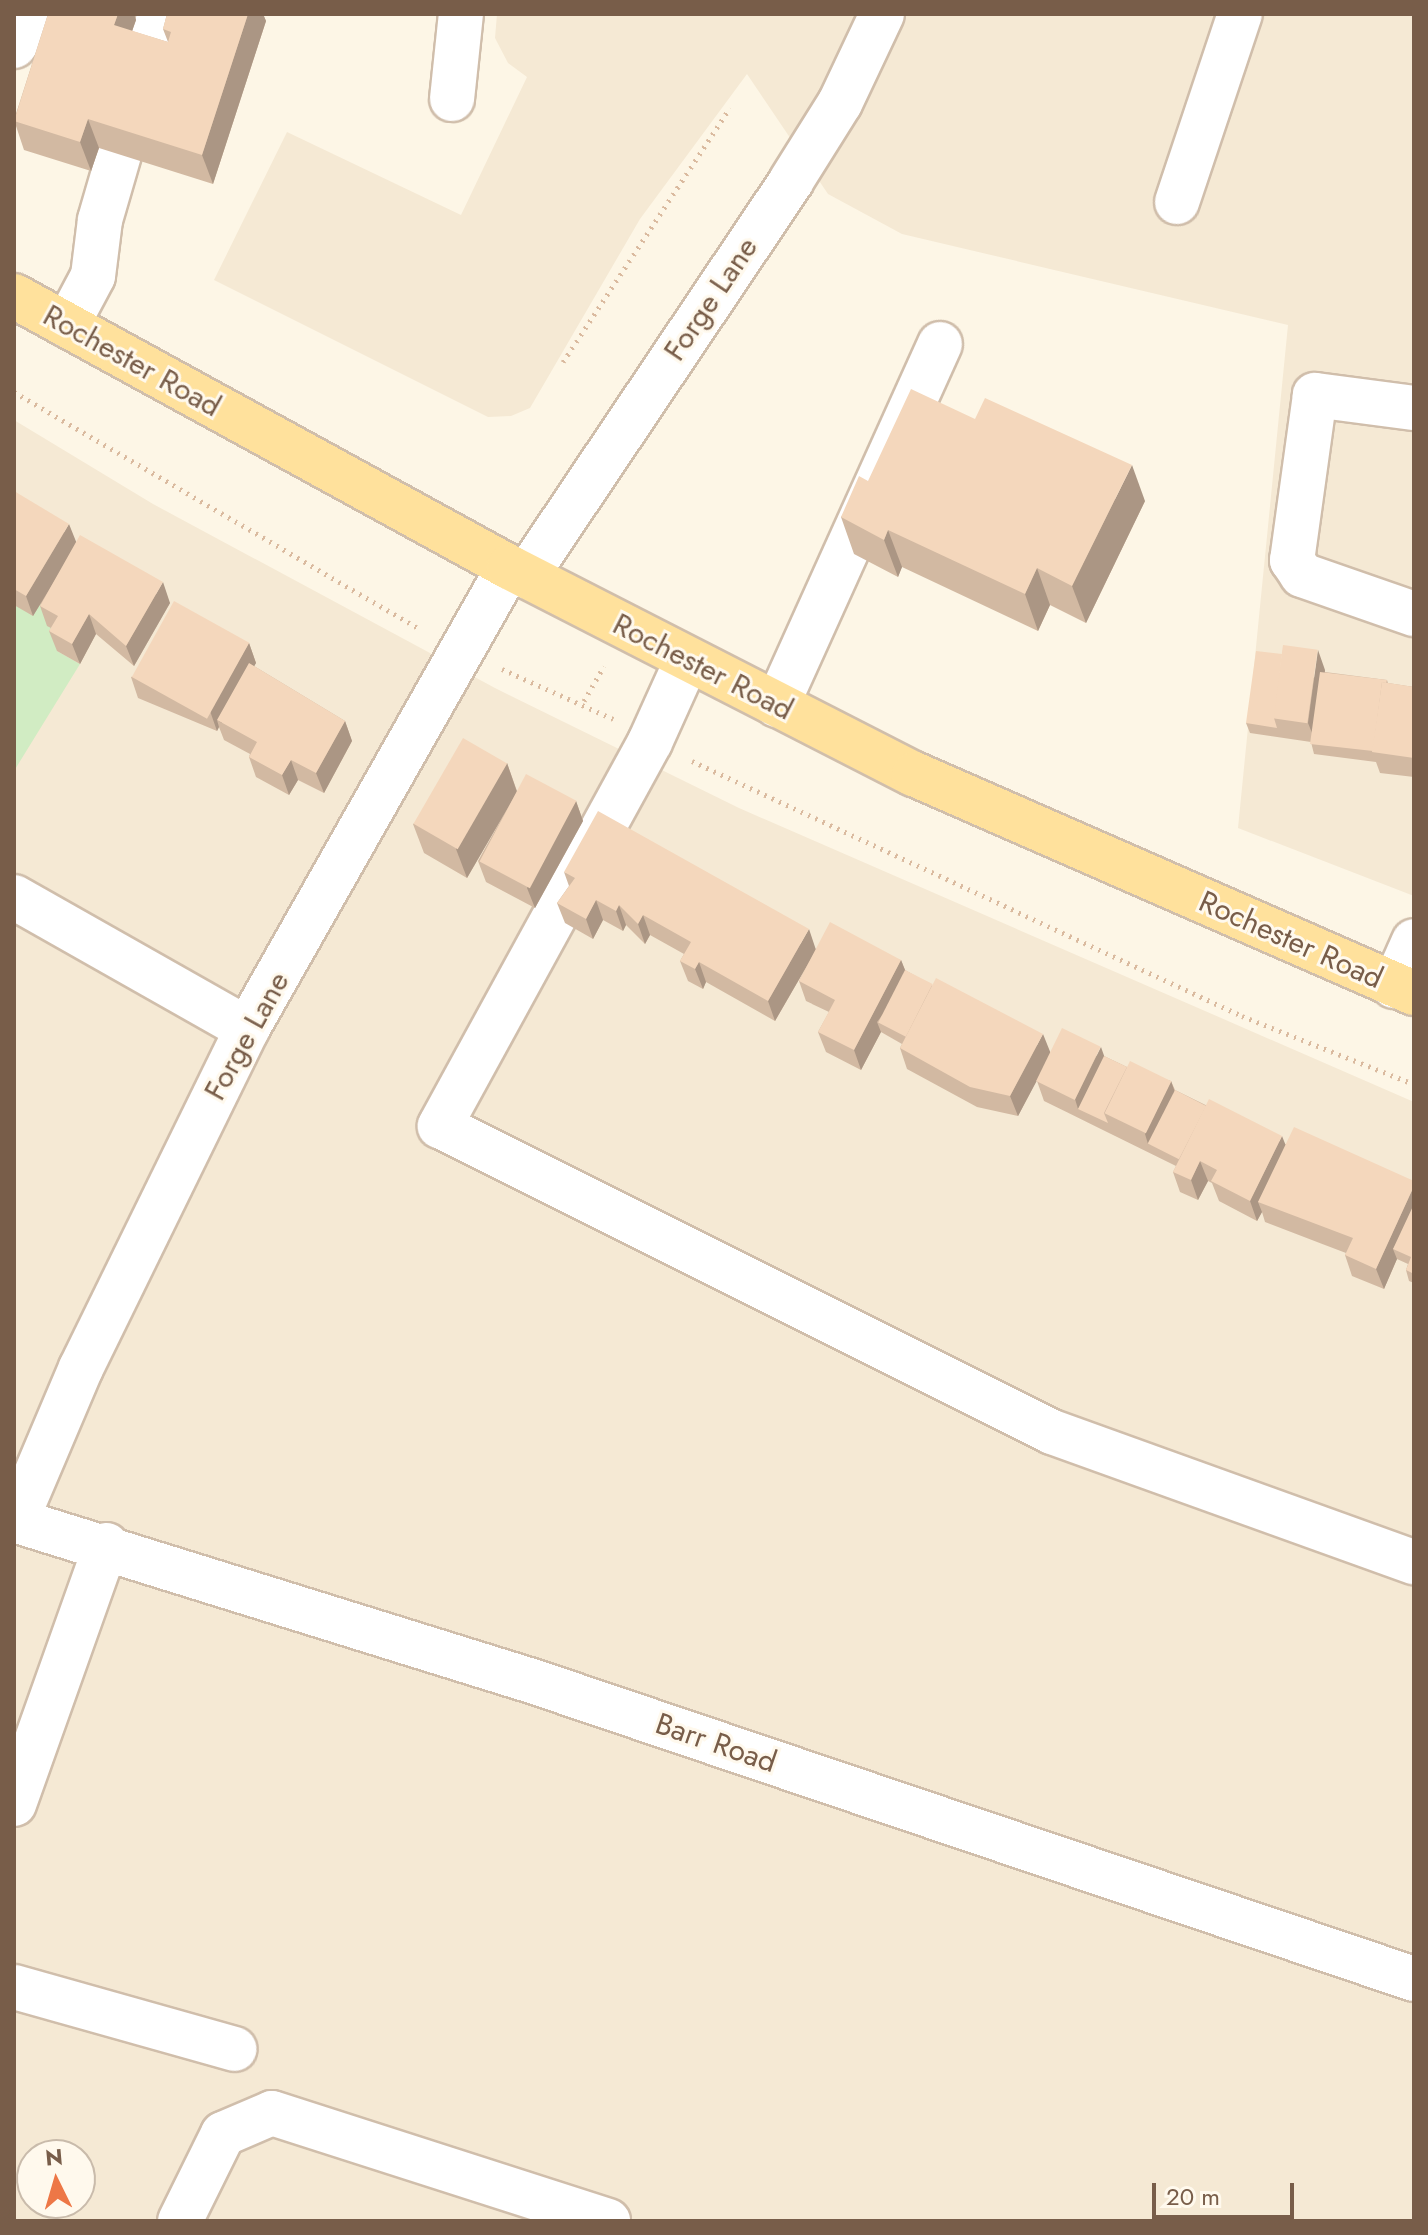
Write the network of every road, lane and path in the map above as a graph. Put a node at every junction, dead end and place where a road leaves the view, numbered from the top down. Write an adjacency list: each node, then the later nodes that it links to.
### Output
1 (36, 14): 6 (street)
2 (160, 14): 11 (street)
3 (461, 14): 7 (street)
4 (882, 14): 16 (street, Forge Lane)
5 (1240, 14): 9 (street)
6 (14, 46)
7 (452, 99)
8 (730, 108): 13 (path)
9 (1177, 202)
10 (14, 296): 11 (main road, Rochester Road)
11 (67, 325): 16 (main road, Rochester Road)
12 (940, 344): 22 (street)
13 (563, 362)
14 (14, 392): 18 (path)
15 (1414, 408): 17 (street)
16 (518, 572): 18 (street, Forge Lane); 20 (main road, Rochester Road)
17 (1414, 614)
18 (461, 653): 21 (path); 27 (street, Forge Lane)
19 (608, 658): 21 (path)
20 (687, 660): 22 (main road, Rochester Road); 23 (street)
21 (584, 701): 23 (path)
22 (777, 705): 26 (main road, Rochester Road)
23 (650, 742): 28 (path); 31 (street)
24 (14, 897): 27 (street)
25 (1414, 941): 26 (street)
26 (1404, 990)
27 (247, 1029): 29 (street, Forge Lane)
28 (1414, 1084)
29 (15, 1520): 30 (street, Barr Road)
30 (106, 1545): 32 (street); 33 (street, Barr Road)
31 (1414, 1562)
32 (14, 1804)
33 (1414, 1979)
34 (14, 1987): 35 (street)
35 (234, 2049)
36 (180, 2221): 37 (street)
37 (608, 2221)

